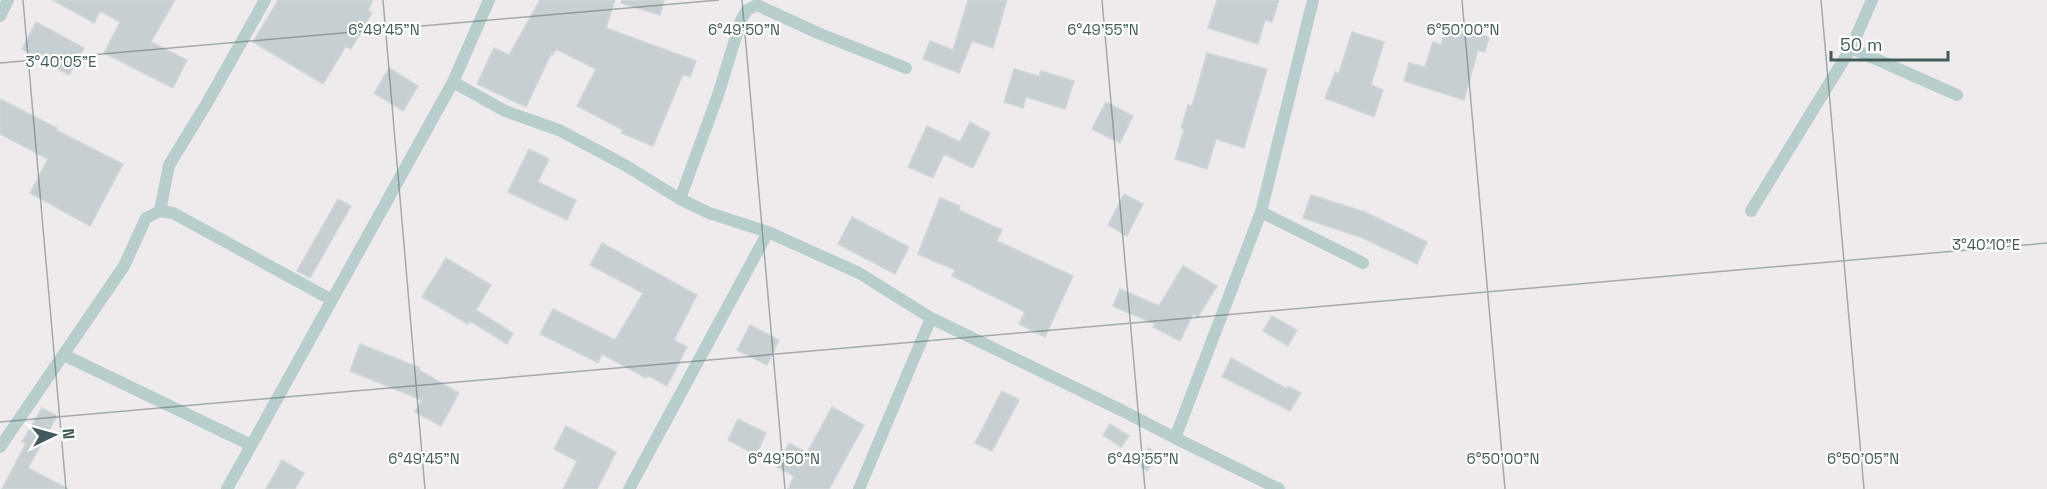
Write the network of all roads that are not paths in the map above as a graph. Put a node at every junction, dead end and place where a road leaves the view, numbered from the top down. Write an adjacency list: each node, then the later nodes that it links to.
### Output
1 (8, 0): 6 (street)
2 (265, 0): 12 (street)
3 (489, 0): 9 (street)
4 (1313, 0): 14 (street)
5 (1872, 0): 7 (street)
6 (0, 16)
7 (1851, 48): 10 (street); 13 (street)
8 (906, 68): 11 (street)
9 (453, 82): 11 (street); 17 (street)
10 (1957, 95)
11 (680, 199): 15 (street)
12 (160, 211): 17 (street); 19 (street)
13 (1751, 211)
14 (1261, 212): 16 (street); 20 (street)
15 (768, 232): 18 (street); 24 (street)
16 (1363, 263)
17 (332, 300): 21 (street)
18 (931, 318): 20 (street); 25 (street)
19 (64, 355): 21 (street); 22 (street)
20 (1175, 438): 26 (street)
21 (251, 445): 23 (street)
22 (0, 447)
23 (227, 489)
24 (629, 489)
25 (859, 489)
26 (1279, 489)

